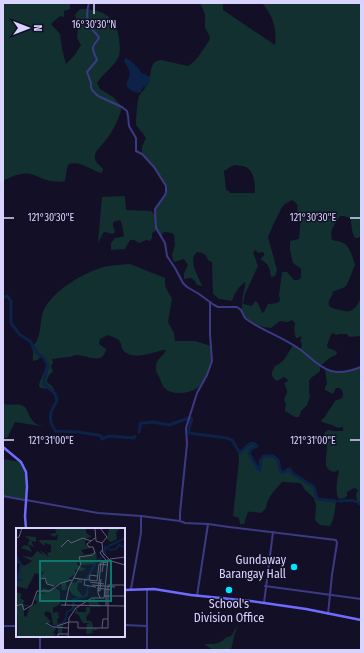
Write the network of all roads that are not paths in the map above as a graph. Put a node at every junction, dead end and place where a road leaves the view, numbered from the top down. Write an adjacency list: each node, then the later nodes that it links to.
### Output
1 (89, 3): 2 (street)
2 (210, 302): 3 (street); 8 (street)
3 (361, 367)
4 (3, 447): 6 (main road)
5 (3, 496): 6 (street)
6 (25, 500): 7 (street); 10 (main road)
7 (141, 516): 8 (street); 15 (street)
8 (180, 521): 9 (street)
9 (208, 524): 11 (street); 17 (street)
10 (26, 528)
11 (272, 532): 12 (street); 16 (street)
12 (265, 586): 16 (street); 19 (street)
13 (147, 589): 15 (main road); 17 (main road); 25 (street)
14 (125, 590): 15 (main road)
15 (132, 590)
16 (330, 594): 18 (street); 20 (street)
17 (197, 596): 19 (main road)
18 (361, 599)
19 (264, 603): 20 (main road)
20 (328, 614): 21 (main road)
21 (361, 620)
22 (125, 625): 25 (street)
23 (3, 626): 24 (street)
24 (16, 626)
25 (147, 626): 28 (street)
26 (40, 637): 27 (street)
27 (40, 650)
28 (147, 650)

